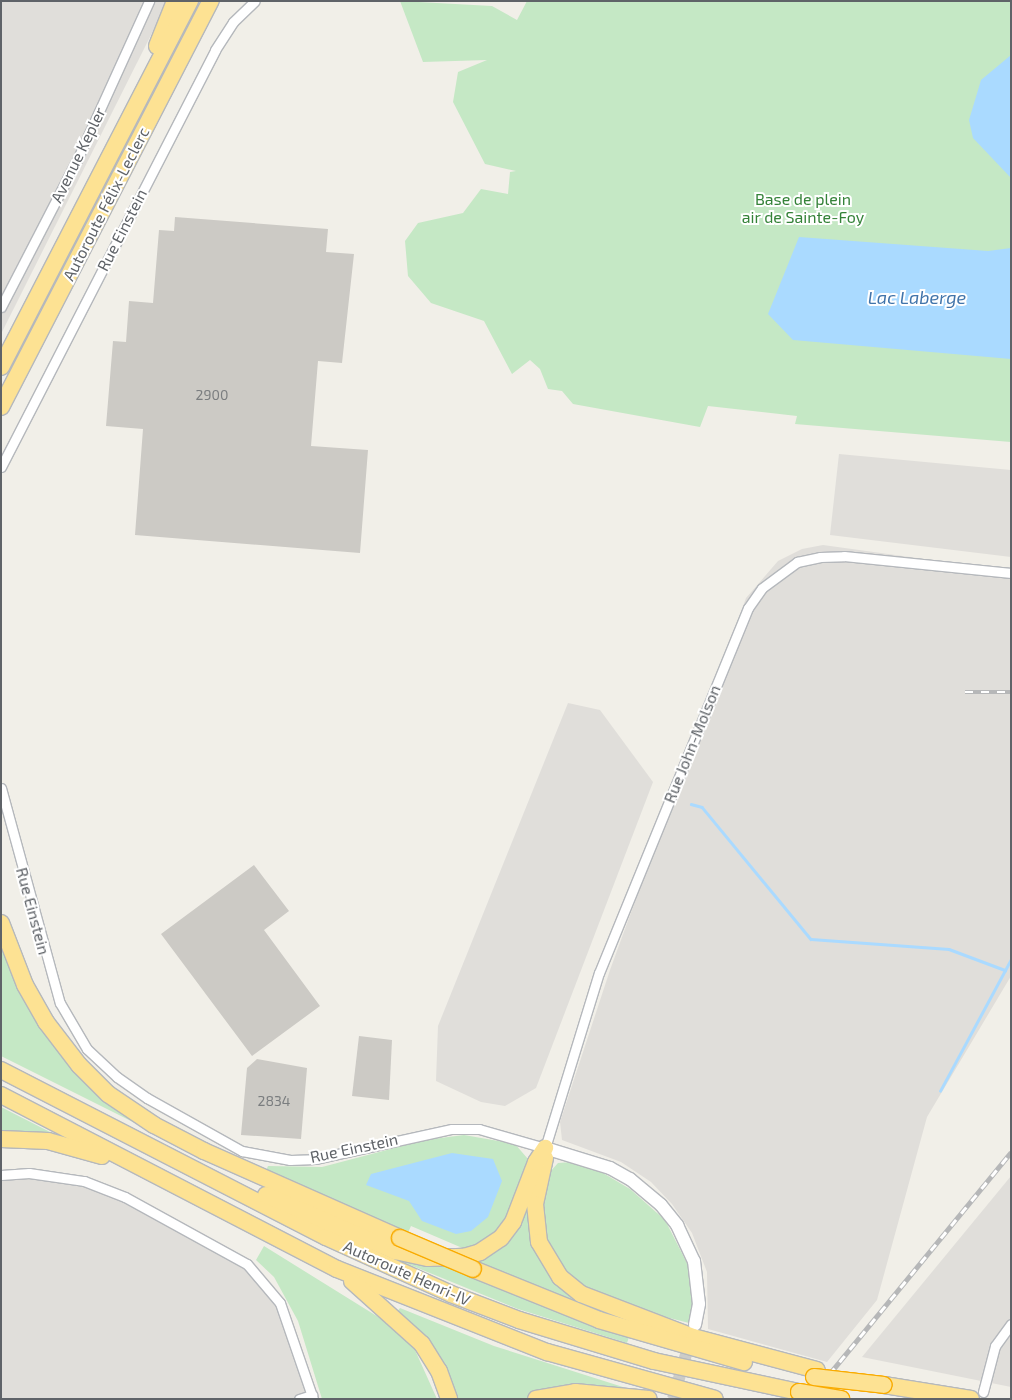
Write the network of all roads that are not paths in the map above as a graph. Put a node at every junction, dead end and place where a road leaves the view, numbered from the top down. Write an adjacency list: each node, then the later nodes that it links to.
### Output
1 (149, 1): 9 (street, Avenue Kepler)
2 (175, 1): 8 (highway)
3 (190, 1): 8 (highway, Autoroute Félix-Leclerc)
4 (211, 1): 7 (highway, Autoroute Félix-Leclerc)
5 (222, 1): 7 (highway)
6 (254, 1): 12 (street, Rue Einstein)
7 (185, 52): 11 (highway, Autoroute Félix-Leclerc)
8 (138, 103): 10 (highway, Autoroute Félix-Leclerc)
9 (1, 307)
10 (1, 367)
11 (3, 406)
12 (1, 467)
13 (1011, 573): 19 (street, Rue John-Molson)
14 (1, 788): 19 (street, Rue Einstein)
15 (1, 923): 25 (highway, bridge)
16 (1, 1070): 19 (highway); 33 (highway, Autoroute Henri-IV, bridge)
17 (1, 1095): 20 (highway, Autoroute Henri-IV)
18 (1, 1139): 20 (highway)
19 (545, 1148): 24 (street, Rue Einstein); 25 (highway)
20 (147, 1171): 22 (highway, Autoroute Henri-IV)
21 (1, 1175): 27 (street)
22 (337, 1269): 29 (highway); 32 (highway, Autoroute Henri-IV)
23 (1011, 1324): 26 (street)
24 (695, 1326)
25 (816, 1373): 26 (highway, bridge)
26 (977, 1395)
27 (312, 1397): 28 (street)
28 (299, 1399)
29 (449, 1399)
30 (536, 1399): 31 (highway)
31 (649, 1399)
32 (715, 1399)
33 (842, 1399)

